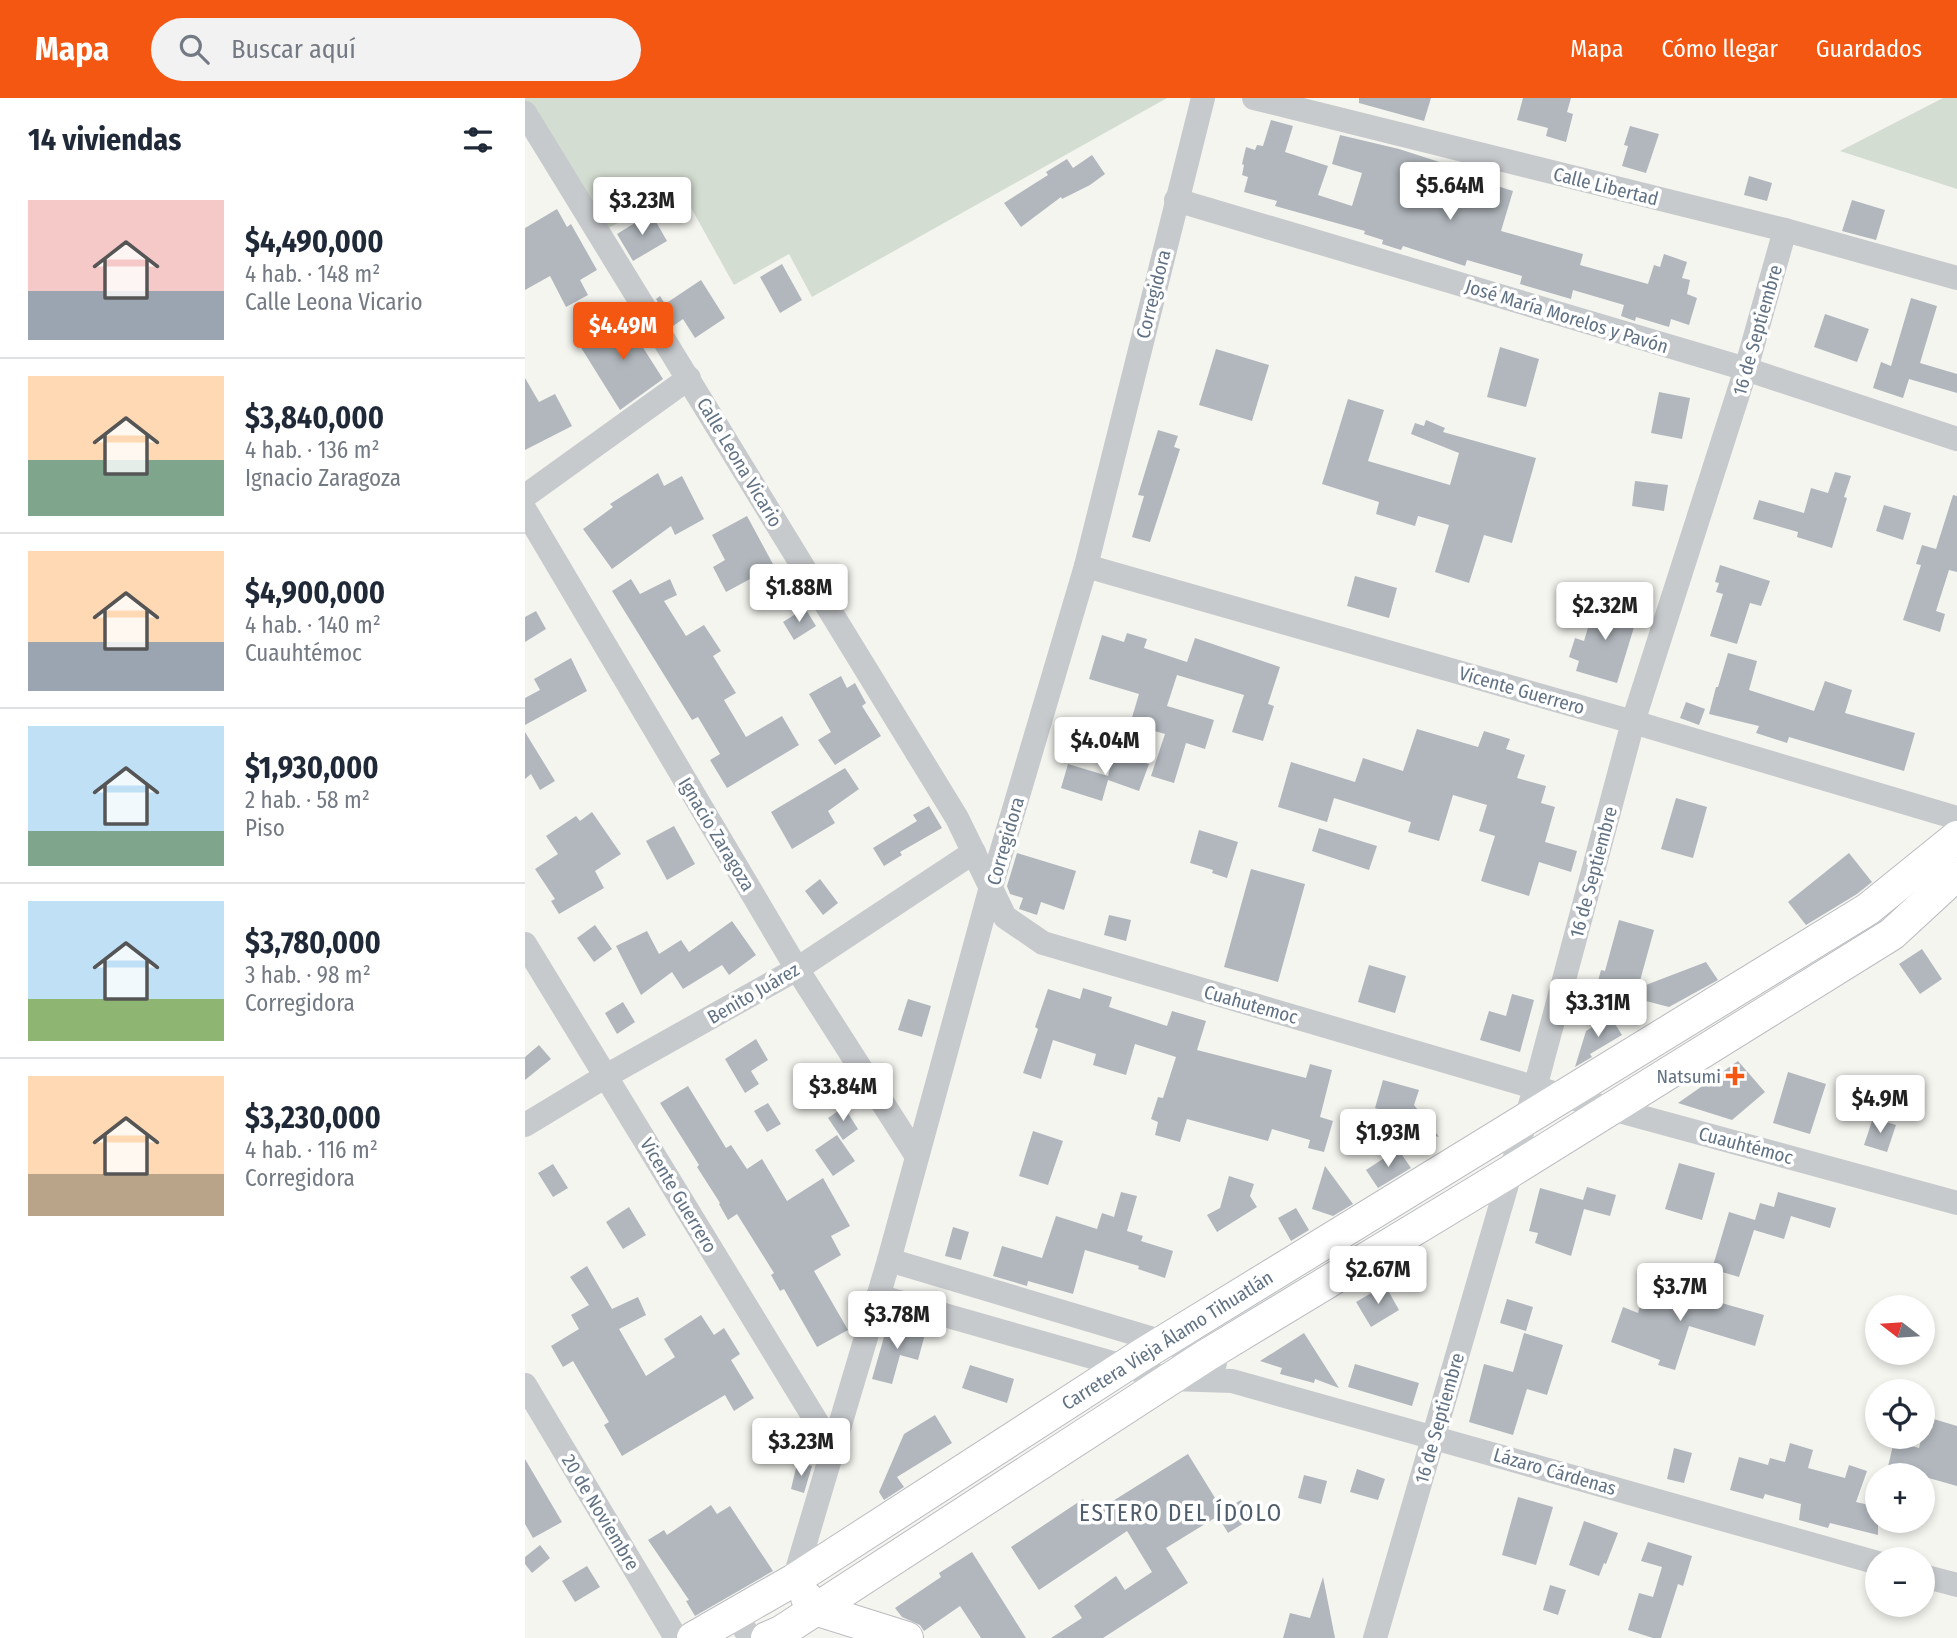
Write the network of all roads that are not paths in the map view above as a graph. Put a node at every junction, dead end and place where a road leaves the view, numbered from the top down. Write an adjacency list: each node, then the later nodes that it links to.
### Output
1 (1203, 98): 4 (street, Corregidora)
2 (1254, 98): 5 (street, Calle Libertad)
3 (525, 113): 8 (street, Calle Leona Vicario)
4 (1176, 200): 7 (street, José María Morelos y Pavón); 12 (street, Corregidora)
5 (1785, 230): 6 (street, Calle Libertad); 7 (street, 16 de Septiembre)
6 (1957, 278)
7 (1746, 369): 9 (street, José María Morelos y Pavón); 13 (street, 16 de Septiembre)
8 (689, 378): 10 (street); 16 (street, Calle Leona Vicario)
9 (1957, 439)
10 (525, 495)
11 (525, 510): 20 (street, Ignacio Zaragoza)
12 (1086, 566): 13 (street, Vicente Guerrero); 18 (street, Corregidora)
13 (1633, 722): 14 (street, Vicente Guerrero); 22 (street, 16 de Septiembre)
14 (1957, 818)
15 (1957, 837): 22 (main road, Carretera Vieja Álamo Tihuatlán)
16 (974, 852): 18 (street, Calle Leona Vicario); 20 (street, Benito Juárez)
17 (1957, 874): 23 (main road, Carretera Vieja Álamo Tihuatlán)
18 (991, 887): 22 (street, Cuahutemoc); 26 (street, Corregidora)
19 (525, 944): 21 (street, Vicente Guerrero)
20 (797, 969): 21 (street, Benito Juárez); 26 (street, Ignacio Zaragoza)
21 (607, 1076): 25 (street, Benito Juárez); 38 (street, Vicente Guerrero)
22 (1549, 1092): 23 (street, Cuauhtémoc); 24 (main road, Carretera Vieja Álamo Tihuatlán)
23 (1609, 1108): 27 (main road, Carretera Vieja Álamo Tihuatlán); 28 (street, Cuauhtémoc)
24 (1525, 1119): 27 (street, 16 de Septiembre); 31 (main road, Carretera Vieja Álamo Tihuatlán)
25 (525, 1125)
26 (916, 1154): 29 (street, Corregidora)
27 (1511, 1171): 32 (main road, Carretera Vieja Álamo Tihuatlán); 37 (street, 16 de Septiembre)
28 (1957, 1203)
29 (889, 1260): 30 (street, Corregidora); 31 (street)
30 (878, 1296): 33 (street, Lázaro Cárdenas); 38 (street, Corregidora)
31 (1163, 1341): 32 (street); 33 (main road, Carretera Vieja Álamo Tihuatlán)
32 (1207, 1355): 34 (main road, Carretera Vieja Álamo Tihuatlán); 35 (street)
33 (1122, 1367): 34 (street, Lázaro Cárdenas); 40 (main road, Carretera Vieja Álamo Tihuatlán)
34 (1169, 1379): 35 (street, Lázaro Cárdenas); 44 (main road, Carretera Vieja Álamo Tihuatlán)
35 (1232, 1381): 37 (street, Lázaro Cárdenas)
36 (525, 1385): 47 (street, 20 de Noviembre)
37 (1434, 1436): 39 (street, Lázaro Cárdenas); 50 (street, 16 de Septiembre)
38 (832, 1447): 40 (street, Corregidora)
39 (1865, 1559)
40 (794, 1580): 43 (main road, Carretera Vieja Álamo Tihuatlán); 44 (main road)
41 (1935, 1580): 42 (street)
42 (1957, 1586)
43 (764, 1598): 45 (main road, Carretera Vieja Álamo Tihuatlán); 46 (main road)
44 (815, 1609): 46 (main road, Carretera Vieja Álamo Tihuatlán); 49 (main road)
45 (742, 1625): 48 (main road, Carretera Vieja Álamo Tihuatlán)
46 (783, 1636)
47 (676, 1638)
48 (693, 1638)
49 (907, 1638)
50 (1375, 1638)

